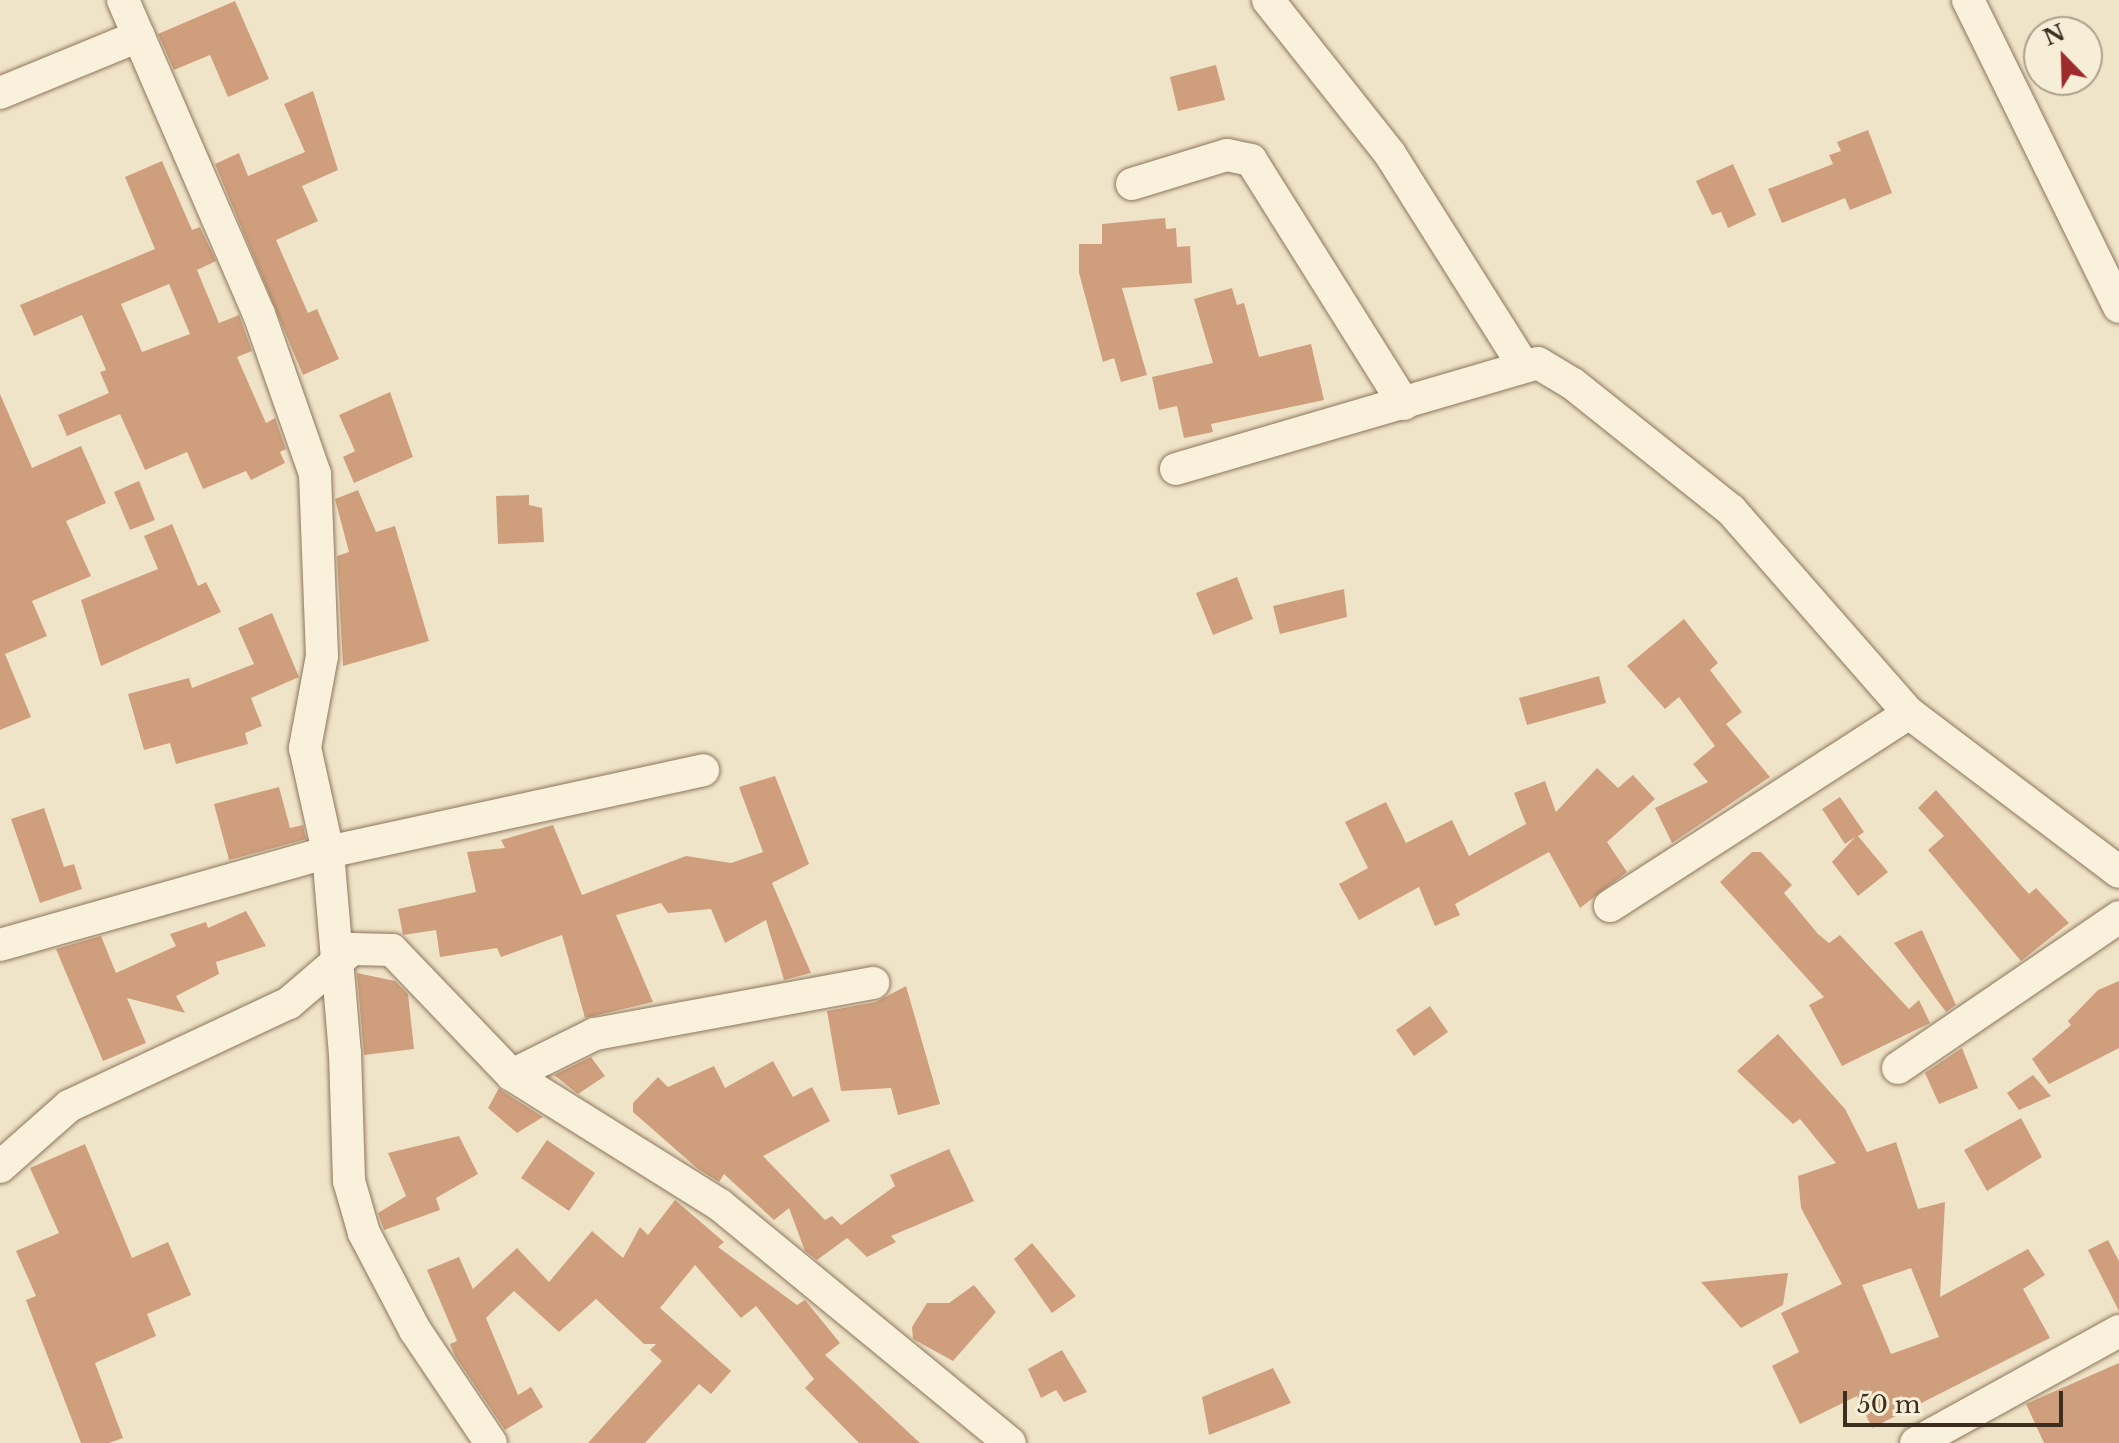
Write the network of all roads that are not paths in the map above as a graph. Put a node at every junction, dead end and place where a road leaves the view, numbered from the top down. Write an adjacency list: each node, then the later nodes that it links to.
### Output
1 (123, 0): 4 (street)
2 (1268, 0): 8 (street)
3 (1968, 0): 7 (street)
4 (139, 36): 5 (street); 13 (street)
5 (0, 93)
6 (1132, 184): 9 (street)
7 (2119, 307)
8 (1523, 365): 9 (street); 11 (street)
9 (1404, 404): 10 (street)
10 (1176, 469)
11 (1909, 713): 14 (street); 15 (street)
12 (703, 770): 13 (street)
13 (328, 852): 17 (street); 18 (street)
14 (2119, 872)
15 (1610, 906)
16 (2119, 917): 20 (street)
17 (0, 945)
18 (337, 958): 21 (street); 22 (street); 24 (street)
19 (873, 983): 21 (street)
20 (1898, 1068)
21 (512, 1075): 25 (street)
22 (0, 1167)
23 (2119, 1331): 26 (street)
24 (491, 1443)
25 (1010, 1443)
26 (1916, 1443)

